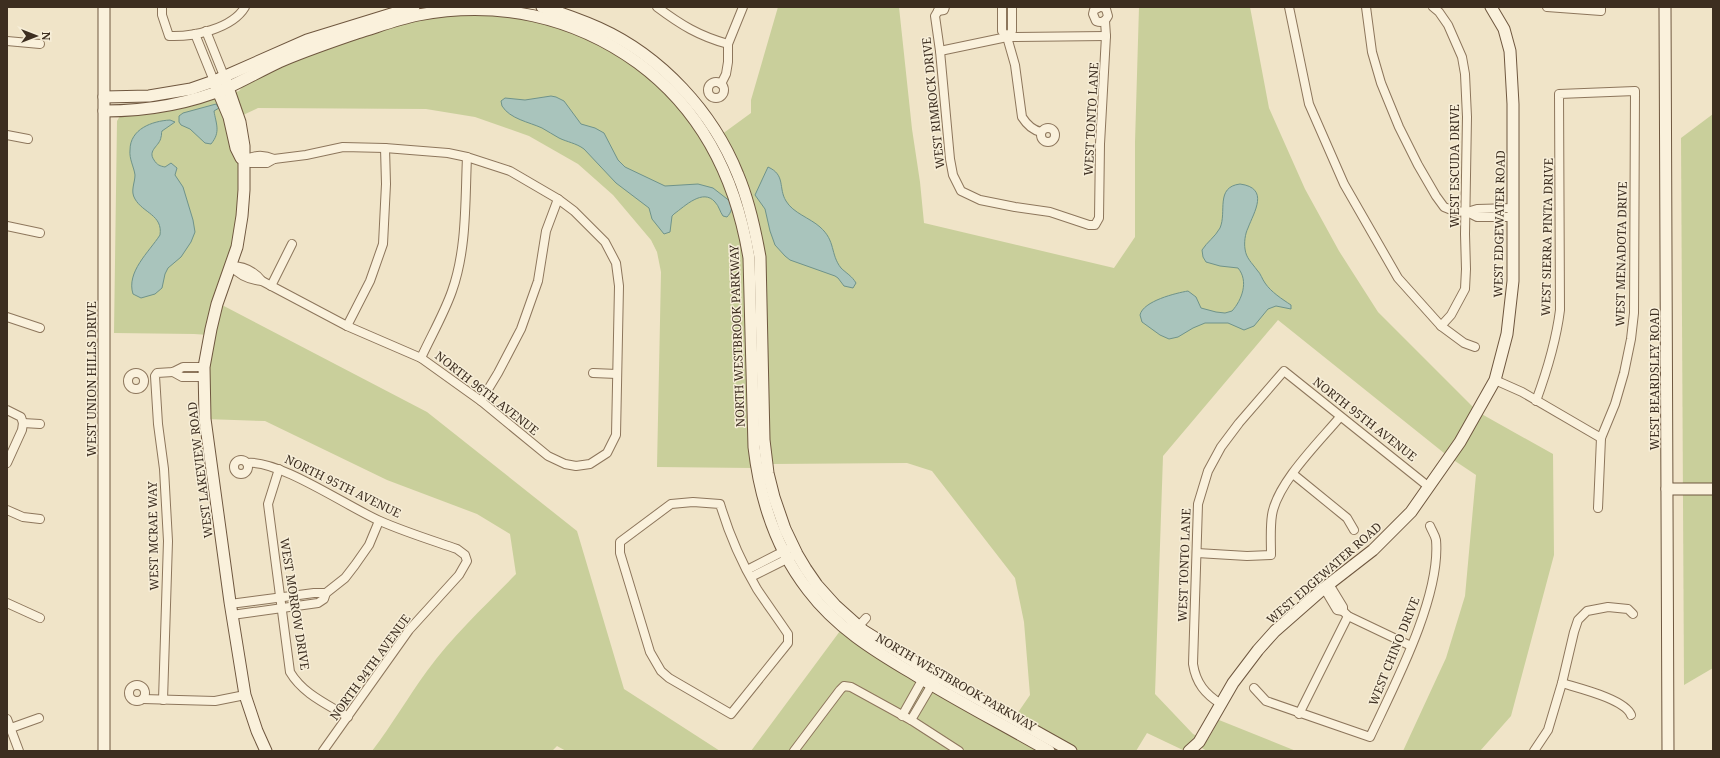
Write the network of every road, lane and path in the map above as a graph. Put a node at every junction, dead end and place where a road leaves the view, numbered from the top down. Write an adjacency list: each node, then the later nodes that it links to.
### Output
1 (104, 7): 33 (street, WEST UNION HILLS DRIVE)
2 (162, 7): 22 (street)
3 (244, 7): 21 (street)
4 (414, 7): 29 (street)
5 (542, 7): 53 (street, NORTH WESTBROOK PARKWAY)
6 (657, 7): 27 (street)
7 (743, 7): 27 (street)
8 (1002, 7): 24 (street)
9 (1012, 7): 24 (street)
10 (1101, 7): 20 (street, WEST TONTO LANE); 20 (street, WEST TONTO LANE)
11 (1289, 7): 52 (street)
12 (1366, 7): 43 (street)
13 (1433, 7): 43 (street, WEST ESCUDA DRIVE)
14 (1491, 7): 44 (street, WEST EDGEWATER ROAD)
15 (1665, 7): 76 (street, WEST BEARDSLEY ROAD)
16 (501, 8): 31 (street, NORTH WESTBROOK PARKWAY); 53 (street, NORTH WESTBROOK PARKWAY)
17 (939, 8): 28 (street, WEST RIMROCK DRIVE)
18 (1548, 8): 19 (street)
19 (1601, 9)
20 (1105, 21): 23 (street, WEST TONTO LANE)
21 (206, 31): 22 (street); 29 (street, WEST LAKEVIEW ROAD)
22 (195, 34): 31 (street, WEST LAKEVIEW ROAD)
23 (1106, 36): 24 (street); 41 (street, WEST TONTO LANE)
24 (1007, 37): 28 (street); 35 (street)
25 (7, 41): 26 (street)
26 (40, 44)
27 (728, 44): 30 (street)
28 (940, 51): 41 (street, WEST RIMROCK DRIVE)
29 (224, 76): 31 (street, WEST LAKEVIEW ROAD)
30 (721, 84)
31 (220, 86): 33 (street, NORTH WESTBROOK PARKWAY); 34 (street, NORTH WESTBROOK PARKWAY); 40 (street, WEST LAKEVIEW ROAD)
32 (1635, 91): 65 (street, WEST SIERRA PINTA DRIVE); 70 (street, WEST MENADOTA DRIVE)
33 (104, 98): 34 (street, WEST UNION HILLS DRIVE)
34 (104, 110): 116 (street, WEST UNION HILLS DRIVE)
35 (1041, 132)
36 (7, 134): 37 (street)
37 (28, 139)
38 (385, 148): 39 (street); 40 (street); 51 (street)
39 (467, 157): 42 (street); 56 (street)
40 (243, 161): 48 (street, WEST LAKEVIEW ROAD)
41 (961, 191)
42 (558, 199): 60 (street); 64 (street)
43 (1466, 212): 44 (street); 52 (street, WEST ESCUDA DRIVE)
44 (1513, 212): 62 (street, WEST EDGEWATER ROAD)
45 (7, 226): 46 (street)
46 (40, 233)
47 (292, 244): 49 (street)
48 (231, 266): 49 (street, NORTH 96TH AVENUE); 58 (street, WEST LAKEVIEW ROAD)
49 (271, 286): 51 (street, NORTH 96TH AVENUE)
50 (7, 317): 54 (street)
51 (347, 326): 56 (street, NORTH 96TH AVENUE)
52 (1441, 326): 55 (street)
53 (757, 327): 84 (street, NORTH WESTBROOK PARKWAY)
54 (40, 328)
55 (1475, 347)
56 (421, 358): 64 (street, NORTH 96TH AVENUE)
57 (1284, 371): 67 (street, NORTH 95TH AVENUE); 85 (street, WEST TONTO LANE)
58 (204, 372): 61 (street); 93 (street, WEST LAKEVIEW ROAD)
59 (593, 373): 60 (street)
60 (617, 374): 64 (street, NORTH 96TH AVENUE)
61 (156, 377): 63 (street); 103 (street, WEST MCRAE WAY)
62 (1496, 380): 65 (street); 75 (street, WEST EDGEWATER ROAD)
63 (144, 381)
64 (481, 401)
65 (1536, 401): 70 (street)
66 (7, 410): 68 (street)
67 (1340, 417): 74 (street); 75 (street, NORTH 95TH AVENUE)
68 (23, 423): 69 (street); 72 (street)
69 (40, 424)
70 (1601, 438): 78 (street, WEST MENADOTA DRIVE)
71 (247, 462): 73 (street, NORTH 95TH AVENUE)
72 (7, 463)
73 (279, 469): 81 (street, NORTH 95TH AVENUE); 90 (street, WEST MORROW DRIVE)
74 (1292, 474): 83 (street); 85 (street)
75 (1429, 487): 88 (street, WEST EDGEWATER ROAD)
76 (1667, 489): 77 (street); 124 (street, WEST BEARDSLEY ROAD)
77 (1713, 489)
78 (1598, 508)
79 (7, 510): 80 (street)
80 (40, 519)
81 (379, 521): 86 (street, NORTH 95TH AVENUE); 89 (street)
82 (1430, 526): 97 (street, WEST CHINO DRIVE)
83 (1354, 530)
84 (790, 553): 87 (street); 98 (street, NORTH WESTBROOK PARKWAY)
85 (1197, 554): 104 (street, WEST TONTO LANE)
86 (467, 561): 108 (street, NORTH 94TH AVENUE)
87 (749, 574): 87 (street)
88 (1326, 586): 94 (street); 104 (street, WEST EDGEWATER ROAD)
89 (326, 593): 90 (street); 92 (street)
90 (280, 598): 92 (street, WEST MORROW DRIVE); 93 (street)
91 (7, 603): 96 (street)
92 (282, 608): 93 (street); 108 (street, WEST MORROW DRIVE)
93 (231, 609): 101 (street, WEST LAKEVIEW ROAD)
94 (1345, 611): 97 (street); 105 (street)
95 (1633, 614): 99 (street)
96 (40, 618)
97 (1411, 646): 105 (street, WEST CHINO DRIVE)
98 (929, 678): 107 (street); 111 (street); 121 (street, NORTH WESTBROOK PARKWAY); 122 (street, NORTH WESTBROOK PARKWAY)
99 (1562, 683): 106 (street); 114 (street)
100 (1254, 688): 105 (street)
101 (245, 695): 103 (street); 117 (street, WEST LAKEVIEW ROAD)
102 (143, 699): 103 (street)
103 (163, 700)
104 (1221, 704): 113 (street, WEST EDGEWATER ROAD)
105 (1299, 714)
106 (1631, 715)
107 (902, 716): 111 (street); 119 (street)
108 (348, 717): 118 (street, NORTH 94TH AVENUE)
109 (39, 718): 112 (street)
110 (7, 719): 112 (street)
111 (911, 720): 120 (street)
112 (11, 728): 115 (street)
113 (1197, 746): 123 (street, WEST EDGEWATER ROAD)
114 (1537, 750)
115 (18, 751)
116 (104, 751)
117 (266, 751)
118 (323, 751)
119 (794, 751)
120 (959, 751)
121 (1049, 751)
122 (1071, 751)
123 (1189, 751)
124 (1668, 751)

